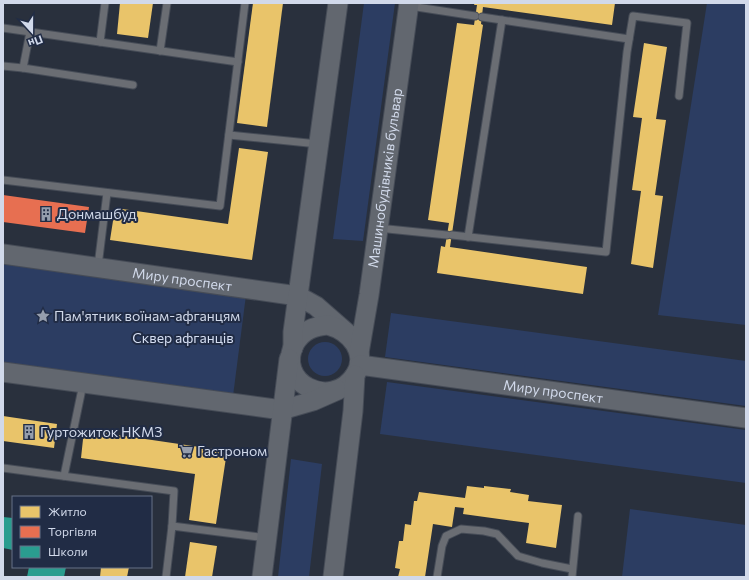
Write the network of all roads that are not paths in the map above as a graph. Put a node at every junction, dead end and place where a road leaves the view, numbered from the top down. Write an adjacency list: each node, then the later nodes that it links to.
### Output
1 (105, 3): 10 (lane)
2 (167, 3): 11 (lane)
3 (245, 3): 12 (lane)
4 (338, 3): 18 (street)
5 (409, 4): 6 (lane); 21 (street, Машинобудівників бульвар)
6 (502, 20): 9 (lane); 22 (lane)
7 (3, 28): 8 (lane)
8 (30, 32): 10 (lane); 14 (lane)
9 (629, 38): 16 (lane); 22 (lane)
10 (100, 42): 11 (lane)
11 (160, 51): 12 (lane)
12 (238, 62): 17 (lane)
13 (3, 66): 14 (lane)
14 (23, 68): 15 (lane)
15 (133, 85)
16 (679, 96)
17 (229, 135): 18 (lane); 20 (lane)
18 (319, 144): 25 (street)
19 (3, 180): 20 (lane)
20 (107, 193): 24 (lane)
21 (378, 228): 22 (lane); 28 (street, Машинобудівників бульвар)
22 (468, 236)
23 (3, 254): 24 (street, Миру проспект)
24 (98, 268): 25 (street, Миру проспект)
25 (298, 296): 26 (street, Миру проспект); 27 (street)
26 (348, 334): 27 (street); 28 (street)
27 (291, 353): 31 (street); 32 (street)
28 (358, 365): 31 (street); 33 (street, Миру проспект); 42 (street, Машинобудівників бульвар)
29 (3, 372): 30 (street)
30 (84, 383): 32 (street); 35 (lane)
31 (338, 390): 32 (street)
32 (282, 410): 38 (street)
33 (746, 418)
34 (3, 468): 35 (lane)
35 (64, 476): 37 (lane)
36 (578, 516): 39 (lane)
37 (172, 526): 38 (lane); 40 (lane)
38 (267, 538): 41 (street)
39 (572, 569): 43 (lane); 44 (lane)
40 (166, 577)
41 (262, 577)
42 (333, 577)
43 (437, 577)
44 (572, 577)

